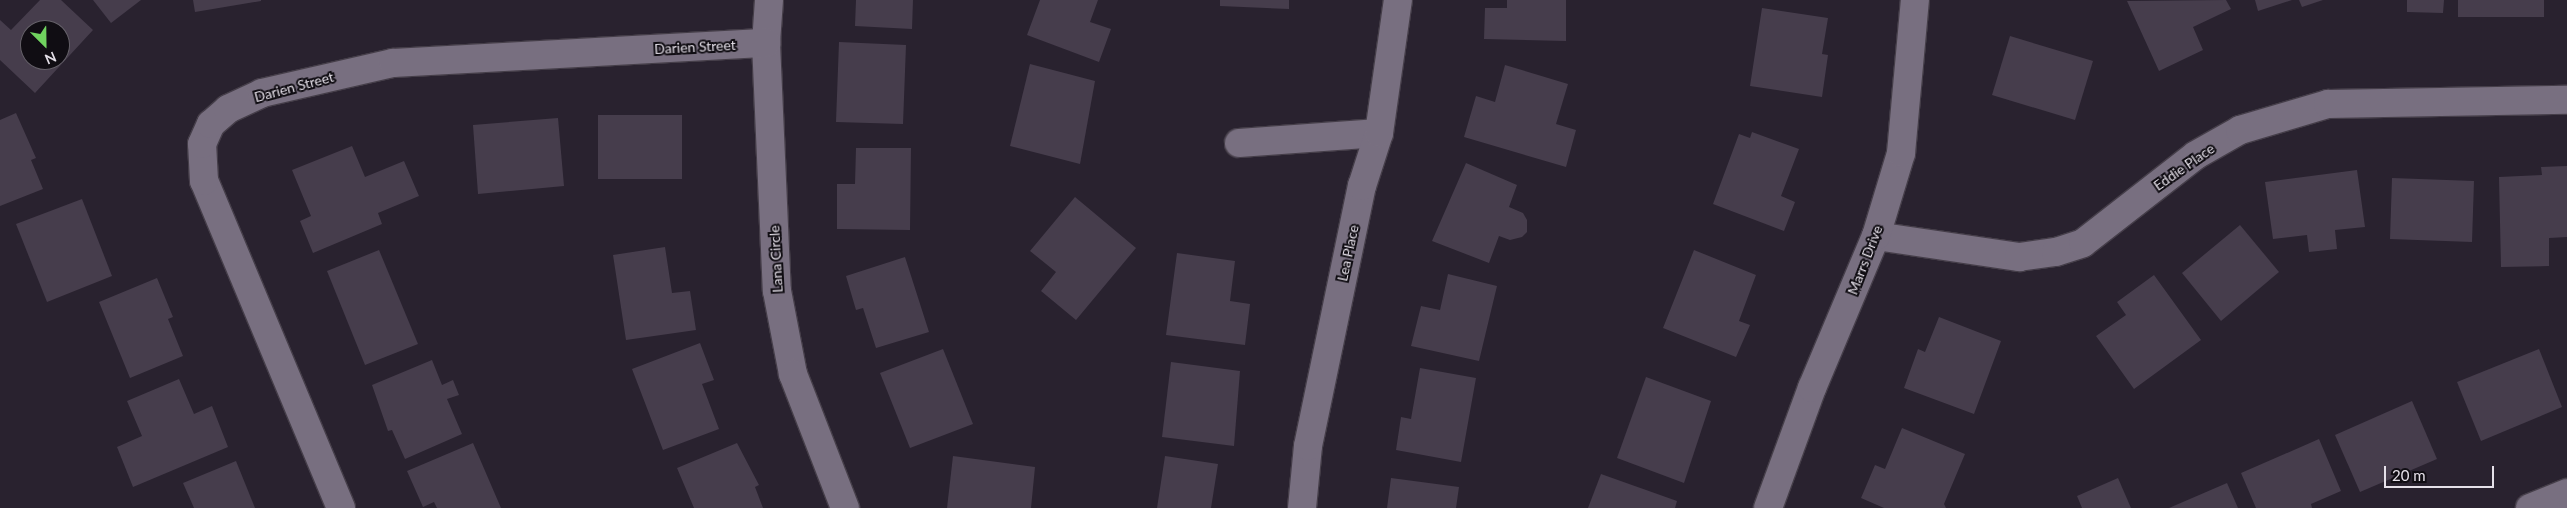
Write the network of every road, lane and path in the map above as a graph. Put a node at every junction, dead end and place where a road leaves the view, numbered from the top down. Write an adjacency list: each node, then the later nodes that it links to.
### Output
1 (769, 0): 4 (street, Lana Circle)
2 (1398, 0): 6 (street, Lea Place)
3 (1915, 0): 8 (street, Marrs Drive)
4 (766, 43): 10 (street, Darien Street); 11 (street, Lana Circle)
5 (2567, 100): 8 (street, Eddie Place)
6 (1380, 133): 7 (street); 12 (street, Lea Place)
7 (1239, 143)
8 (1876, 236): 13 (street, Marrs Drive)
9 (2567, 492): 14 (street)
10 (341, 508)
11 (845, 508)
12 (1302, 508)
13 (1768, 508)
14 (2530, 508)

